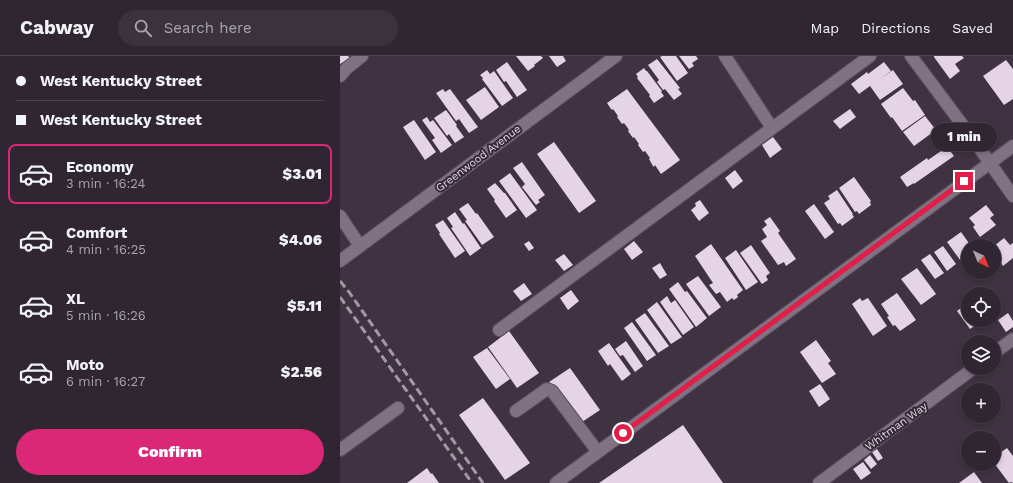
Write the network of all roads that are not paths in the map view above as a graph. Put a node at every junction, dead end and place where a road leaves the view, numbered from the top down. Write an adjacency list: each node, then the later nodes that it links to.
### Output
1 (362, 56): 6 (street)
2 (616, 56): 12 (street, Greenwood Avenue)
3 (725, 56): 7 (street)
4 (870, 56): 7 (street)
5 (911, 56): 9 (street)
6 (340, 76)
7 (772, 128): 14 (street)
8 (1013, 146): 9 (street)
9 (990, 163): 10 (street); 21 (street)
10 (1013, 196)
11 (340, 216): 12 (street)
12 (360, 246): 13 (street, Greenwood Avenue)
13 (340, 261)
14 (499, 330)
15 (1013, 339): 16 (street)
16 (1001, 348)
17 (965, 375): 23 (street, Whitman Way)
18 (398, 408): 20 (street)
19 (516, 411): 21 (street)
20 (340, 450)
21 (598, 452): 22 (street)
22 (556, 483)
23 (819, 483)

